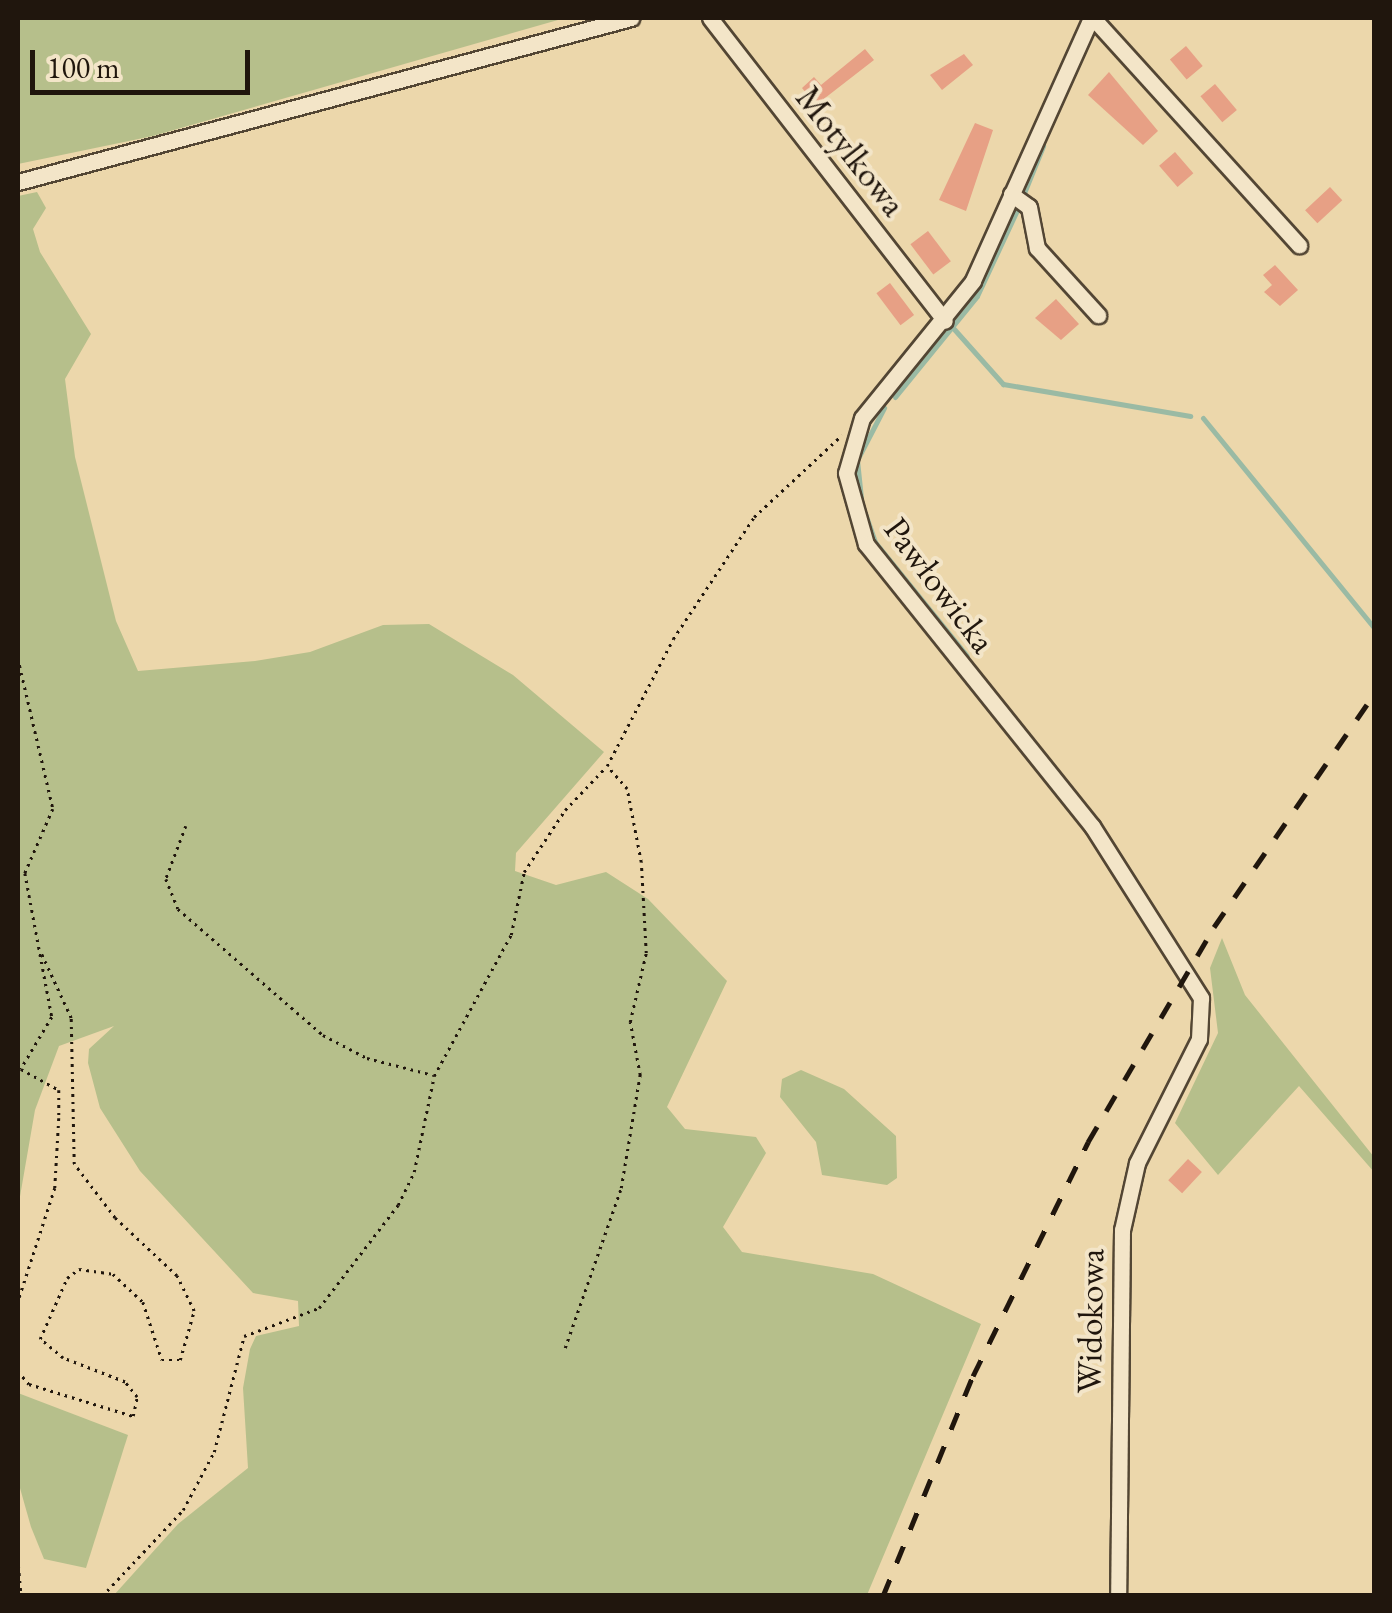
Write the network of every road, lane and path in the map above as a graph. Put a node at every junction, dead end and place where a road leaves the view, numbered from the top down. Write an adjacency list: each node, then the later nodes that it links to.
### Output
1 (632, 18): 4 (street)
2 (710, 18): 8 (street, Motylkowa)
3 (1092, 18): 5 (street, Pawłowicka); 6 (street)
4 (18, 182)
5 (1011, 194): 7 (street); 8 (street, Pawłowicka)
6 (1299, 245)
7 (1098, 315)
8 (946, 321): 9 (street, Pawłowicka)
9 (853, 438): 11 (path); 14 (street, Pawłowicka)
10 (18, 658): 13 (path)
11 (607, 766): 15 (path); 17 (path)
12 (186, 826): 15 (path)
13 (42, 953): 16 (path); 18 (path)
14 (1189, 1062): 22 (street, Widokowa)
15 (434, 1076): 21 (path)
16 (18, 1302)
17 (565, 1348)
18 (18, 1370)
19 (18, 1558): 20 (path)
20 (20, 1596)
21 (102, 1596)
22 (1118, 1596)

